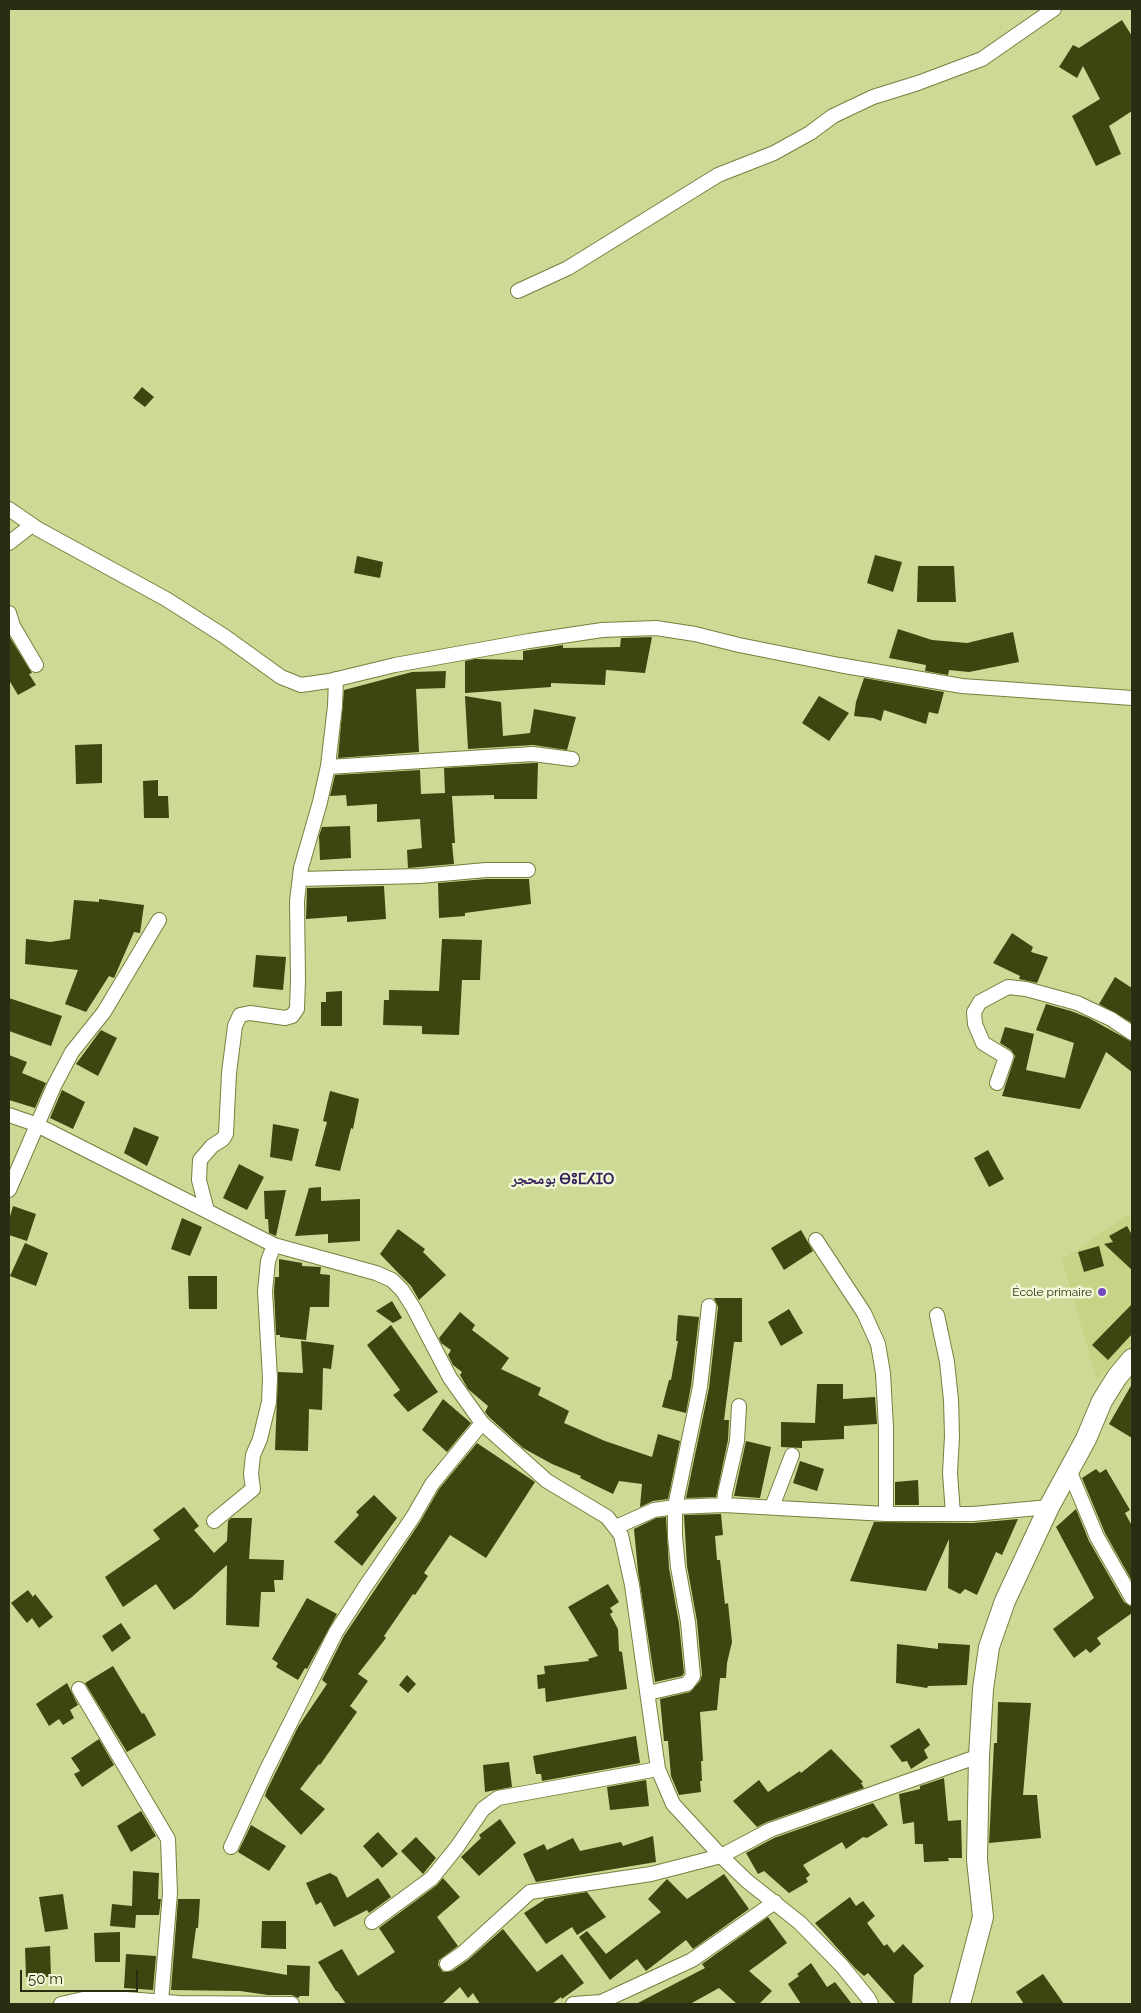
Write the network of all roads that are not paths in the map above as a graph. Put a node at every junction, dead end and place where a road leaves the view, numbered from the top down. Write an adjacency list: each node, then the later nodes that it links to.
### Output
1 (1054, 9): 2 (street)
2 (518, 291)
3 (9, 509): 4 (street)
4 (32, 525): 5 (street); 8 (street)
5 (9, 543)
6 (9, 613): 7 (street)
7 (36, 665)
8 (336, 679): 9 (street); 11 (street)
9 (1132, 698)
10 (572, 759): 11 (street)
11 (328, 767): 13 (street)
12 (528, 870): 13 (street)
13 (300, 879): 20 (street)
14 (159, 920): 18 (street)
15 (1132, 1033): 16 (street)
16 (997, 1083)
17 (9, 1115): 18 (street)
18 (38, 1126): 19 (street); 20 (street)
19 (9, 1190)
20 (207, 1211): 22 (street)
21 (816, 1240): 34 (street)
22 (274, 1245): 27 (street); 36 (street)
23 (709, 1306): 31 (street)
24 (937, 1315): 35 (street)
25 (1132, 1359): 29 (street)
26 (739, 1406): 30 (street)
27 (482, 1423): 37 (street); 43 (street)
28 (792, 1455): 32 (street)
29 (1069, 1470): 33 (street); 38 (street)
30 (724, 1505): 31 (street); 32 (street)
31 (675, 1507): 37 (street); 40 (street)
32 (772, 1507): 34 (street)
33 (1049, 1507): 35 (street); 41 (street)
34 (886, 1514): 35 (street)
35 (953, 1514)
36 (214, 1521)
37 (616, 1527): 40 (street)
38 (1132, 1598)
39 (79, 1690): 48 (street)
40 (648, 1693): 42 (street)
41 (979, 1756): 44 (street); 53 (street)
42 (658, 1769): 44 (street); 46 (street)
43 (231, 1847)
44 (721, 1856): 45 (street); 47 (street)
45 (775, 1902): 51 (street); 52 (street)
46 (372, 1922)
47 (447, 1964)
48 (161, 2002): 49 (street); 50 (street)
49 (61, 2004)
50 (292, 2004)
51 (573, 2004)
52 (871, 2004)
53 (960, 2004)

